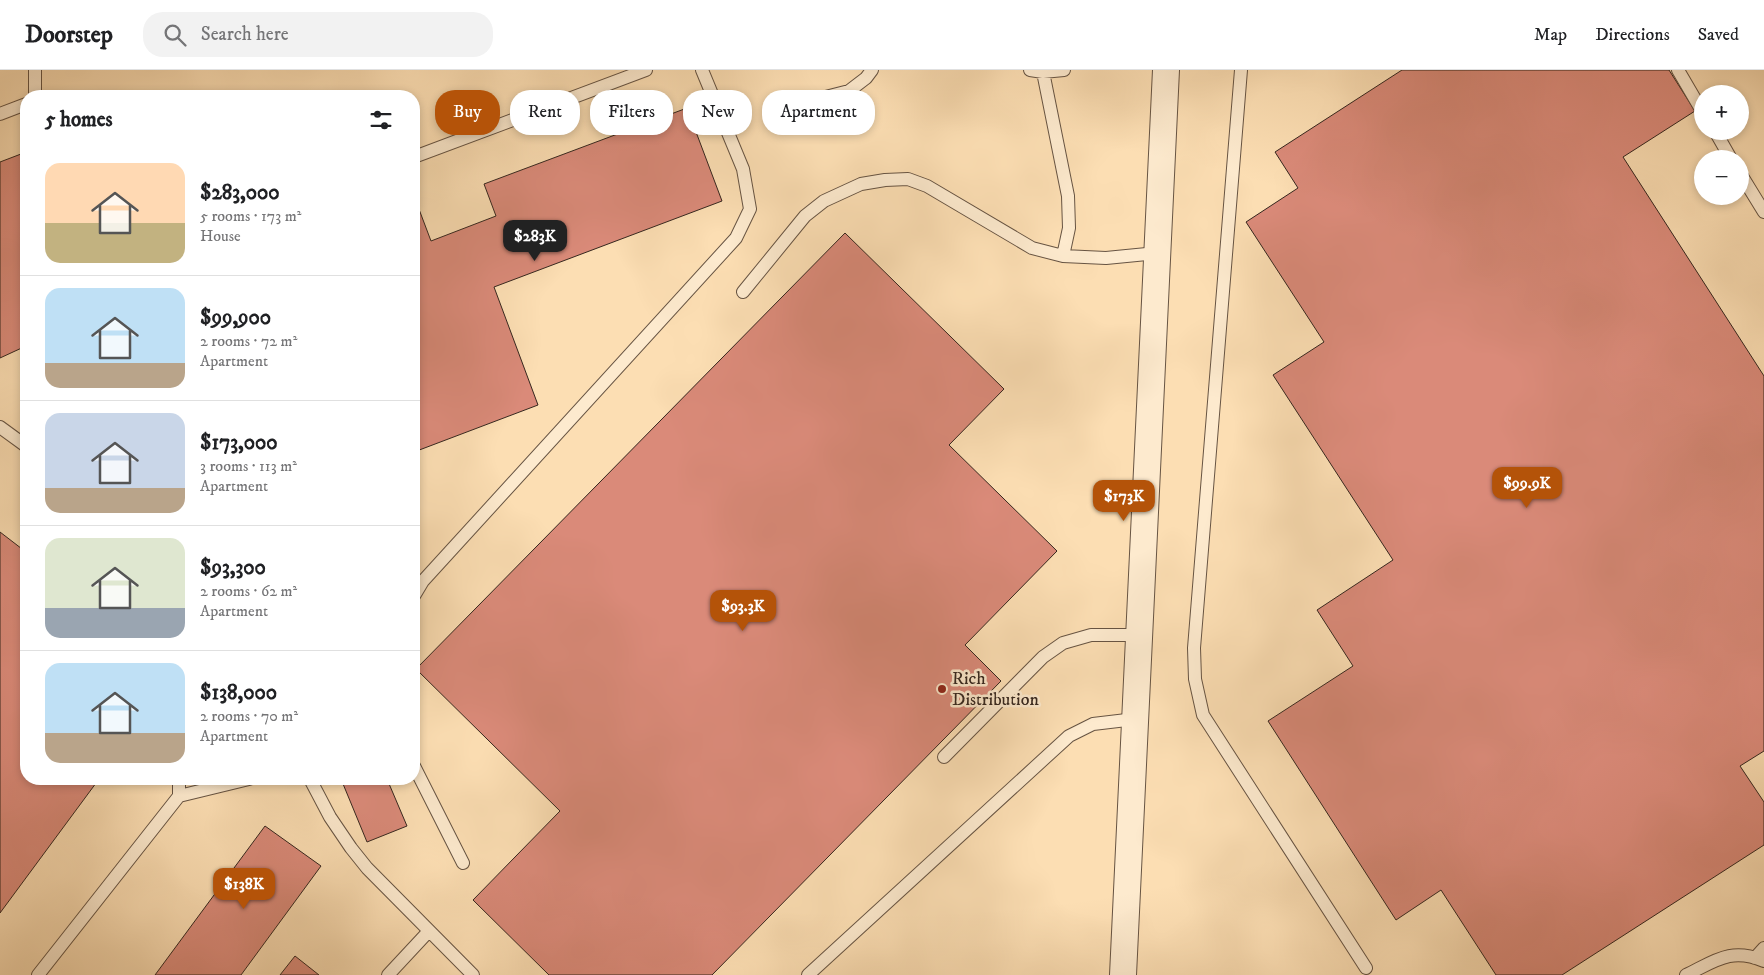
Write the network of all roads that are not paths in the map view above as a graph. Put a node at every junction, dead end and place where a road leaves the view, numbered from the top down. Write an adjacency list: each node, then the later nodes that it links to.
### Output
1 (35, 70): 10 (lane)
2 (646, 70): 15 (lane)
3 (702, 70): 23 (lane)
4 (872, 70): 11 (lane)
5 (1064, 70): 9 (lane)
6 (1166, 70): 18 (street)
7 (1241, 70): 35 (lane)
8 (1678, 70): 12 (lane)
9 (1036, 71): 19 (lane)
10 (35, 90)
11 (850, 90)
12 (1694, 97)
13 (20, 106): 14 (lane)
14 (0, 114)
15 (420, 155)
16 (1749, 188): 17 (lane)
17 (1764, 212)
18 (1157, 254): 19 (lane); 24 (street)
19 (1064, 256): 20 (lane)
20 (742, 292)
21 (0, 427): 22 (lane)
22 (20, 442)
23 (420, 586)
24 (1139, 635): 25 (street); 26 (lane)
25 (1135, 719): 39 (lane); 40 (street)
26 (944, 756)
27 (420, 778): 32 (lane)
28 (179, 785): 31 (lane)
29 (224, 785): 31 (lane)
30 (313, 785): 33 (lane)
31 (179, 796): 36 (lane)
32 (463, 863)
33 (429, 931): 37 (lane); 38 (lane)
34 (1761, 956): 41 (lane)
35 (1366, 968)
36 (38, 975)
37 (388, 975)
38 (473, 975)
39 (808, 975)
40 (1123, 975)
41 (1686, 975)

